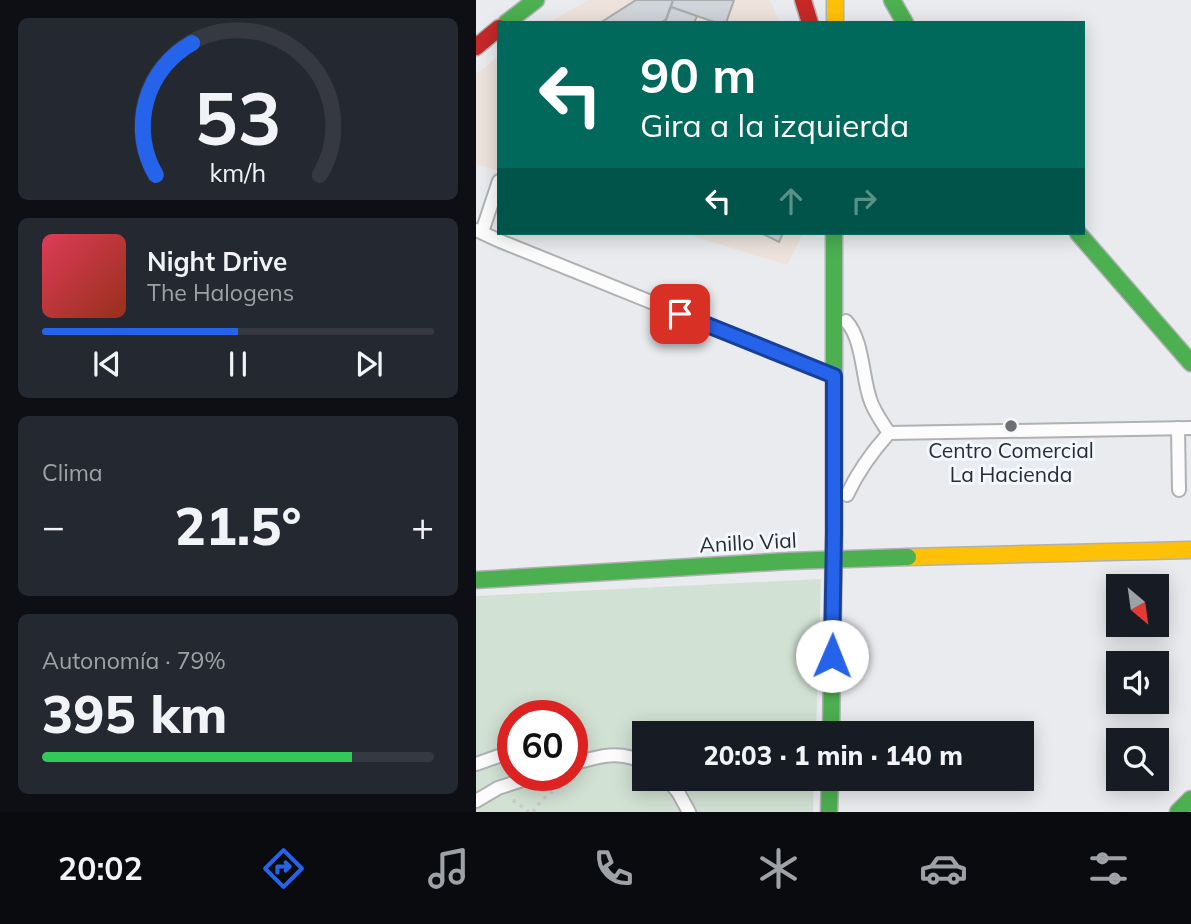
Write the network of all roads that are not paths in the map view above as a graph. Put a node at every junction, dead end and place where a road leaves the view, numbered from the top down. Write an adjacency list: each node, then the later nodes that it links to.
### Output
1 (536, 0): 5 (main road)
2 (803, 0): 6 (main road)
3 (835, 0): 7 (main road)
4 (892, 0): 8 (main road)
5 (509, 21)
6 (809, 21)
7 (835, 21)
8 (904, 21)
9 (497, 30): 10 (main road)
10 (476, 47)
11 (497, 186): 12 (lane)
12 (479, 231): 17 (lane)
13 (834, 235): 15 (main road)
14 (1080, 235): 16 (main road)
15 (834, 312): 17 (main road); 19 (lane)
16 (1191, 363)
17 (834, 376): 21 (main road)
18 (1184, 428): 19 (lane); 20 (lane)
19 (889, 433): 21 (lane)
20 (1179, 490)
21 (834, 533): 26 (main road)
22 (1176, 536): 24 (lane)
23 (1191, 550): 24 (main road, Anillo Vial)
24 (1149, 552): 25 (main road, Anillo Vial, bridge)
25 (476, 580)
26 (831, 721)
27 (497, 757): 30 (lane)
28 (632, 758): 29 (lane)
29 (588, 760)
30 (476, 764)
31 (497, 789): 35 (lane)
32 (677, 791): 36 (lane)
33 (830, 791): 37 (main road)
34 (1191, 799): 38 (main road)
35 (476, 801)
36 (689, 812)
37 (830, 812)
38 (1178, 812)

